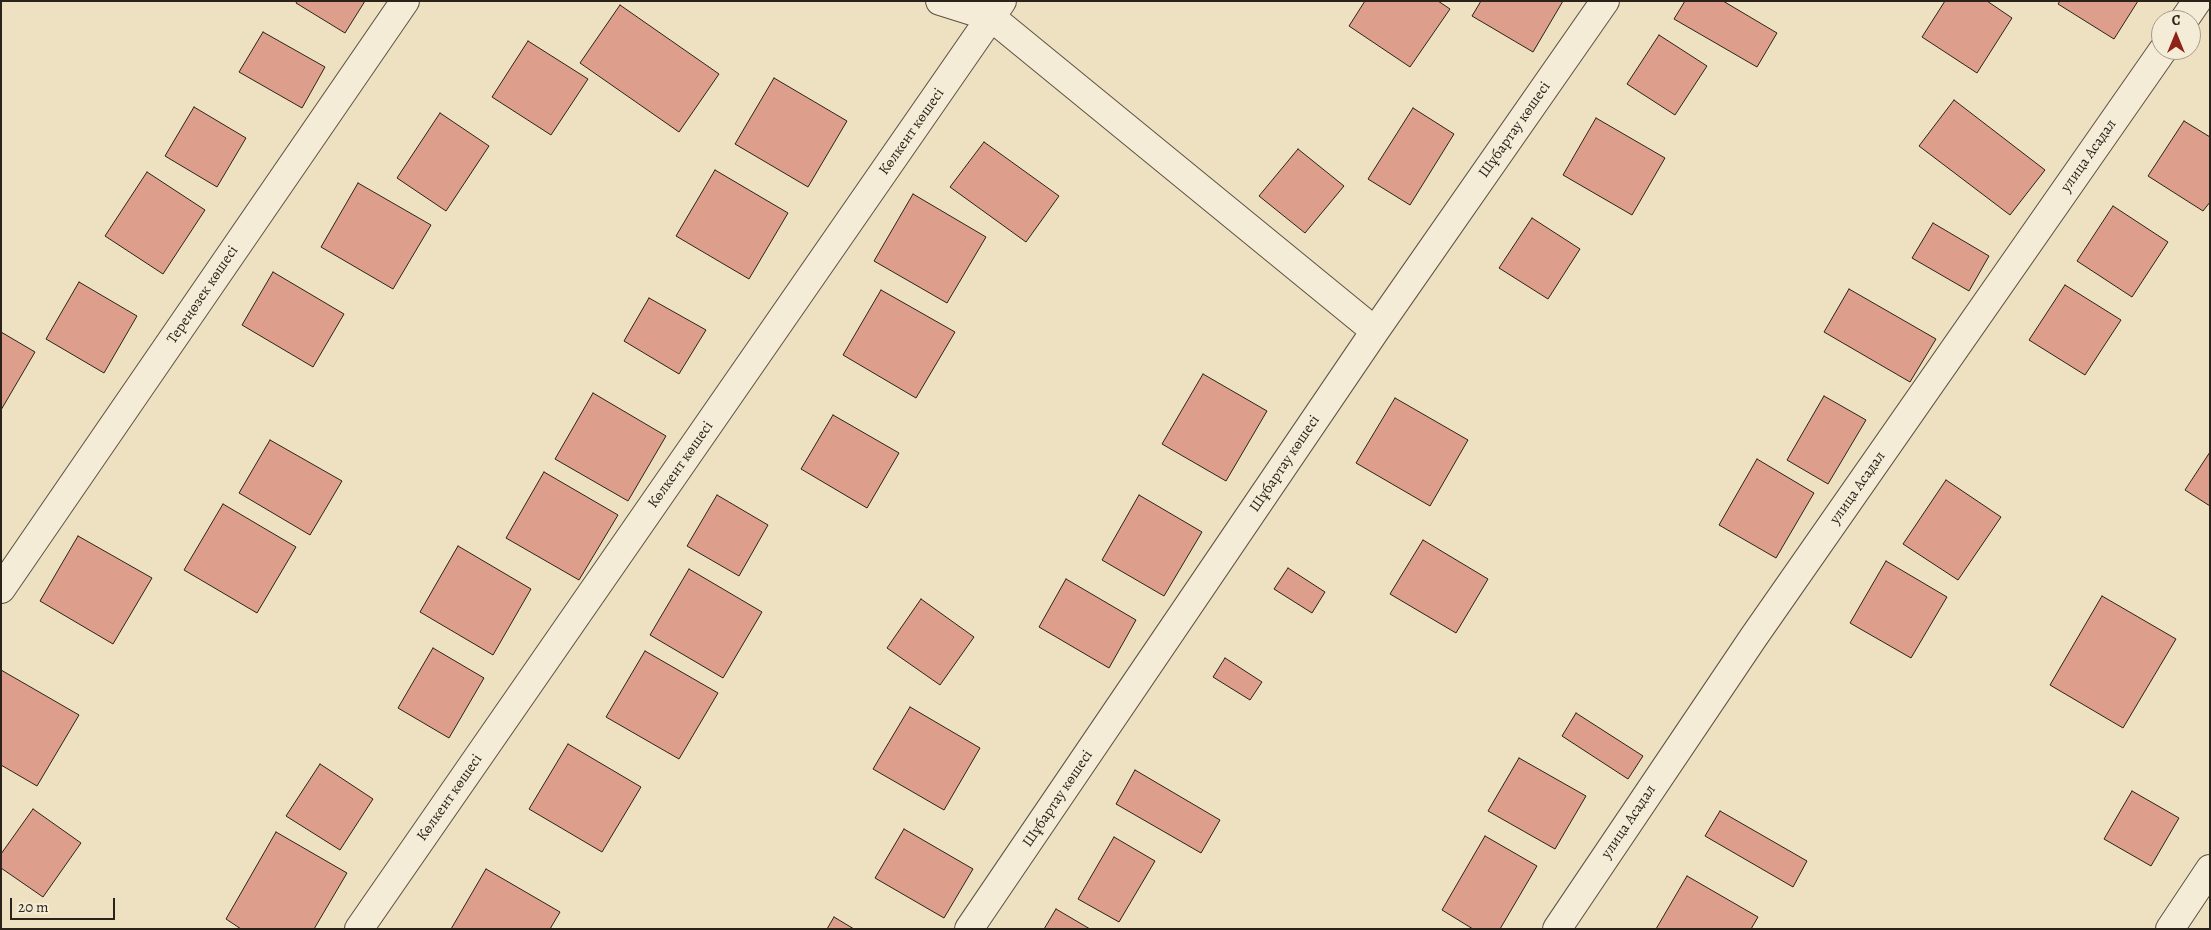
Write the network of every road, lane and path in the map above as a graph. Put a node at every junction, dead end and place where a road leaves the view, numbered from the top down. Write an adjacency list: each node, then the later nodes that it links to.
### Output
1 (405, 1): 7 (street, Тереңөзек көшесі)
2 (940, 1): 4 (street)
3 (1605, 1): 6 (street, Шұбартау көшесі)
4 (997, 9): 6 (street); 9 (street, Көлкент көшесі)
5 (2156, 60): 11 (street, улица Асадал)
6 (1375, 331): 10 (street, Шұбартау көшесі)
7 (1, 589)
8 (2210, 869): 12 (street)
9 (360, 929)
10 (969, 929)
11 (1558, 929)
12 (2170, 929)

